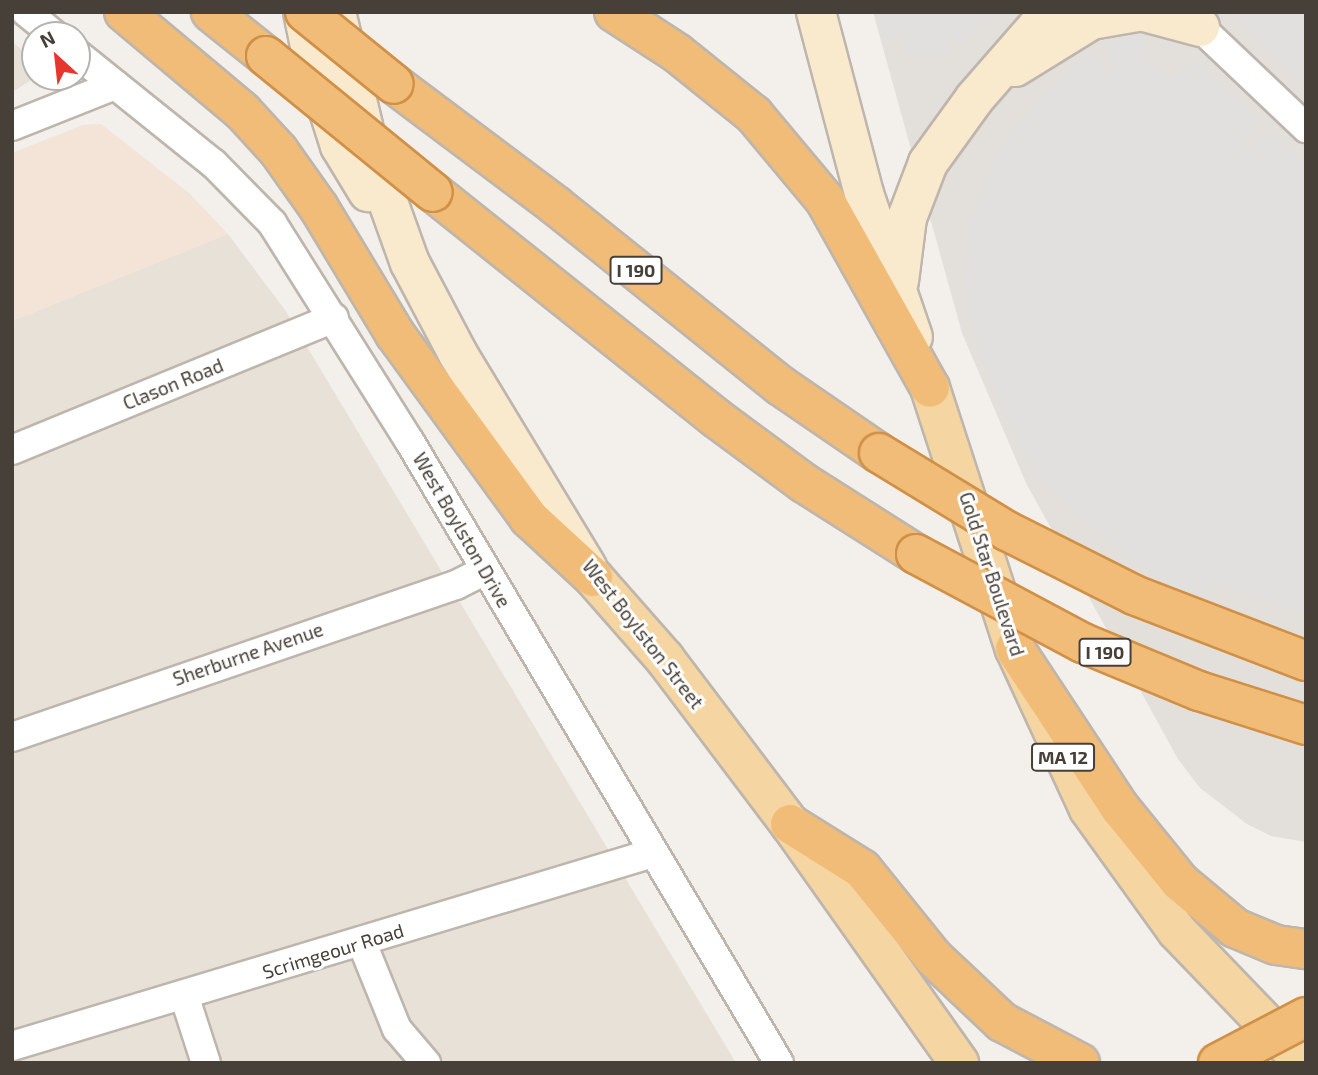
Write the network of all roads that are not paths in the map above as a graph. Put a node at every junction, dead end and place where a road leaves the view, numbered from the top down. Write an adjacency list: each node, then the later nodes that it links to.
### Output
1 (124, 12): 24 (highway)
2 (211, 12): 27 (highway, I 190, bridge)
3 (304, 12): 18 (main road); 26 (highway, I 190, bridge)
4 (336, 12): 18 (main road, West Boylston Street)
5 (603, 12): 12 (highway)
6 (614, 12): 12 (highway)
7 (817, 12): 19 (main road, Gold Star Boulevard / MA 12)
8 (1050, 12): 14 (main road)
9 (1137, 12): 14 (main road)
10 (1144, 12): 11 (main road)
11 (1192, 20): 17 (street)
12 (677, 53): 21 (highway)
13 (91, 65): 15 (street, West Boylston Drive)
14 (986, 84): 19 (main road)
15 (115, 85): 16 (street); 20 (street, West Boylston Drive)
16 (12, 126)
17 (1306, 128)
18 (410, 263): 24 (main road, West Boylston Street)
19 (899, 297): 21 (main road, Gold Star Boulevard / MA 12)
20 (334, 318): 22 (street, Clason Road); 23 (street, West Boylston Drive)
21 (930, 388): 25 (main road, Gold Star Boulevard / MA 12)
22 (12, 450)
23 (484, 571): 28 (street, Sherburne Avenue); 30 (street, West Boylston Drive)
24 (593, 577): 29 (main road, West Boylston Street)
25 (1015, 649): 32 (highway); 36 (main road, Gold Star Boulevard / MA 12)
26 (1306, 661)
27 (1306, 725)
28 (12, 737)
29 (790, 824): 40 (main road, West Boylston Street); 41 (highway)
30 (653, 853): 31 (street, Scrimgeour Road); 39 (street, West Boylston Drive)
31 (362, 943): 33 (street, Scrimgeour Road); 38 (street)
32 (1306, 949)
33 (184, 995): 35 (street, Scrimgeour Road); 37 (street)
34 (1306, 1017): 42 (highway, bridge)
35 (12, 1046)
36 (1304, 1062)
37 (206, 1063)
38 (426, 1063)
39 (779, 1063)
40 (959, 1063)
41 (1080, 1063)
42 (1218, 1063)

